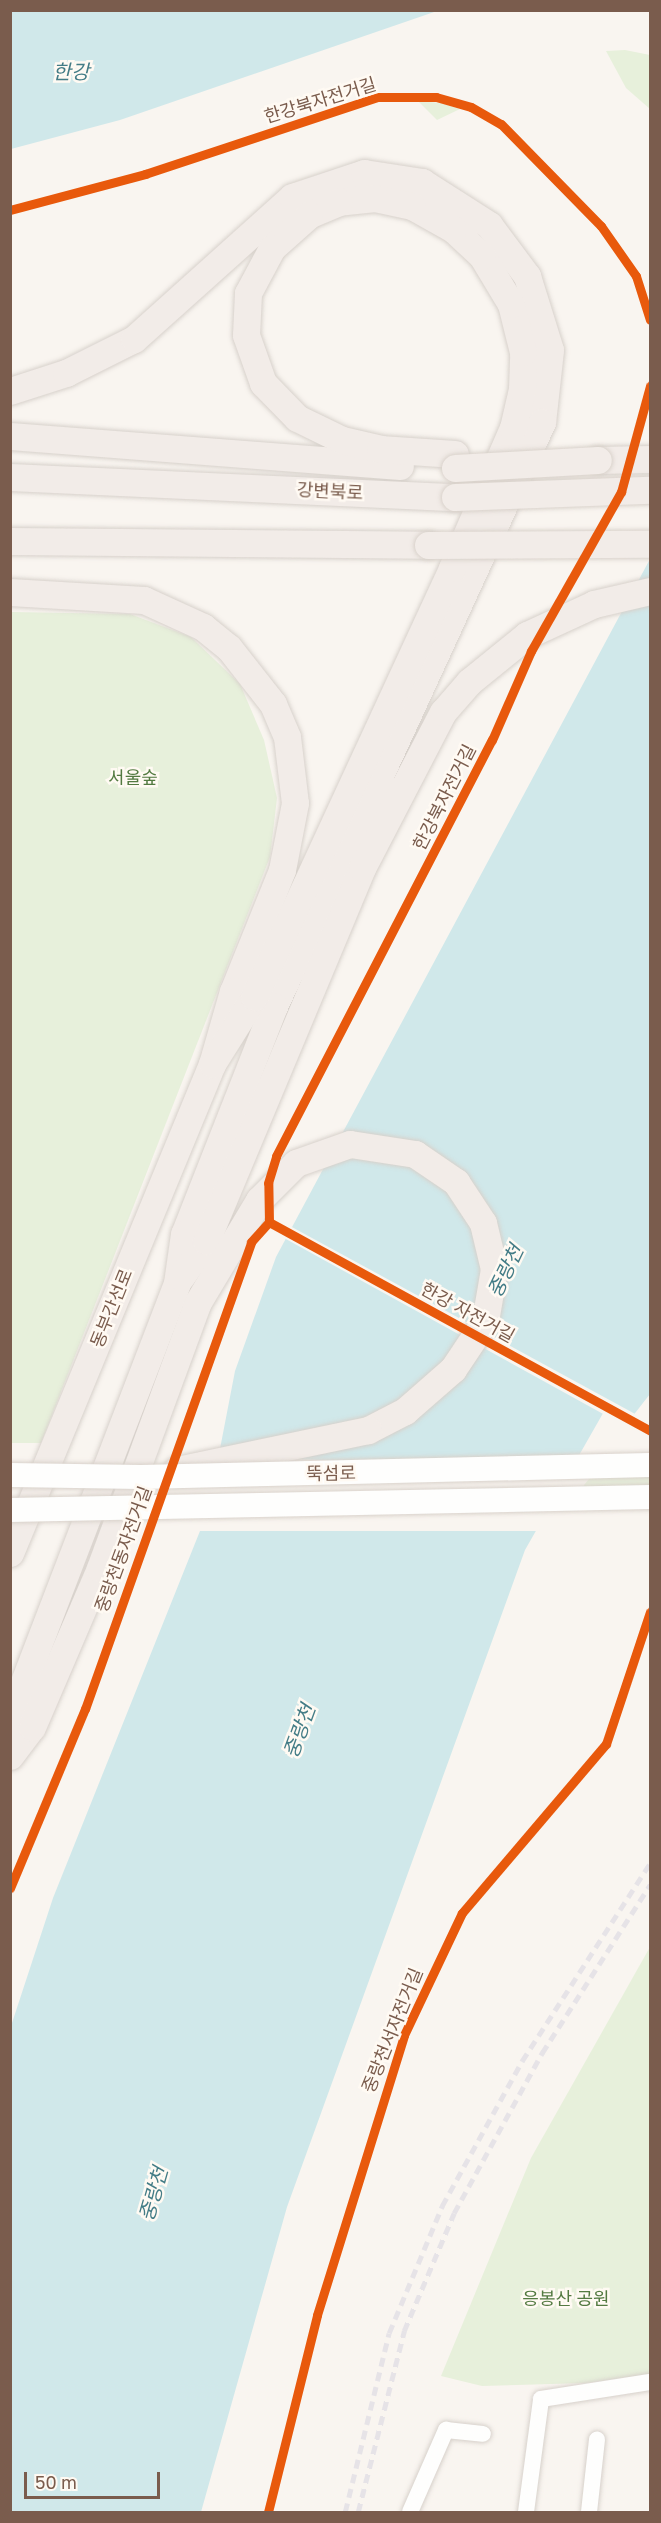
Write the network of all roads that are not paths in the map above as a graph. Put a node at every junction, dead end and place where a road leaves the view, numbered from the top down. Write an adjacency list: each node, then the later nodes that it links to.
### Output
1 (10, 391): 12 (highway)
2 (10, 436): 4 (highway)
3 (651, 459): 4 (highway, bridge)
4 (455, 461): 11 (highway)
5 (10, 477): 6 (highway, 강변북로, bridge)
6 (651, 490)
7 (10, 541): 8 (highway, bridge)
8 (651, 544)
9 (651, 591): 12 (highway)
10 (10, 592): 11 (highway)
11 (212, 1064): 18 (highway, 동부간선로)
12 (177, 1283): 19 (highway)
13 (651, 1465): 15 (main road, 뚝섬로, bridge)
14 (10, 1475): 15 (main road, 뚝섬로, bridge)
15 (141, 1477): 20 (highway, bridge)
16 (651, 1497): 17 (main road, 뚝섬로, bridge)
17 (10, 1510)
18 (10, 1553)
19 (10, 1718)
20 (10, 1756)
21 (651, 2382): 25 (street)
22 (483, 2434): 24 (street)
23 (597, 2439): 26 (street)
24 (410, 2512)
25 (526, 2512)
26 (589, 2512)

